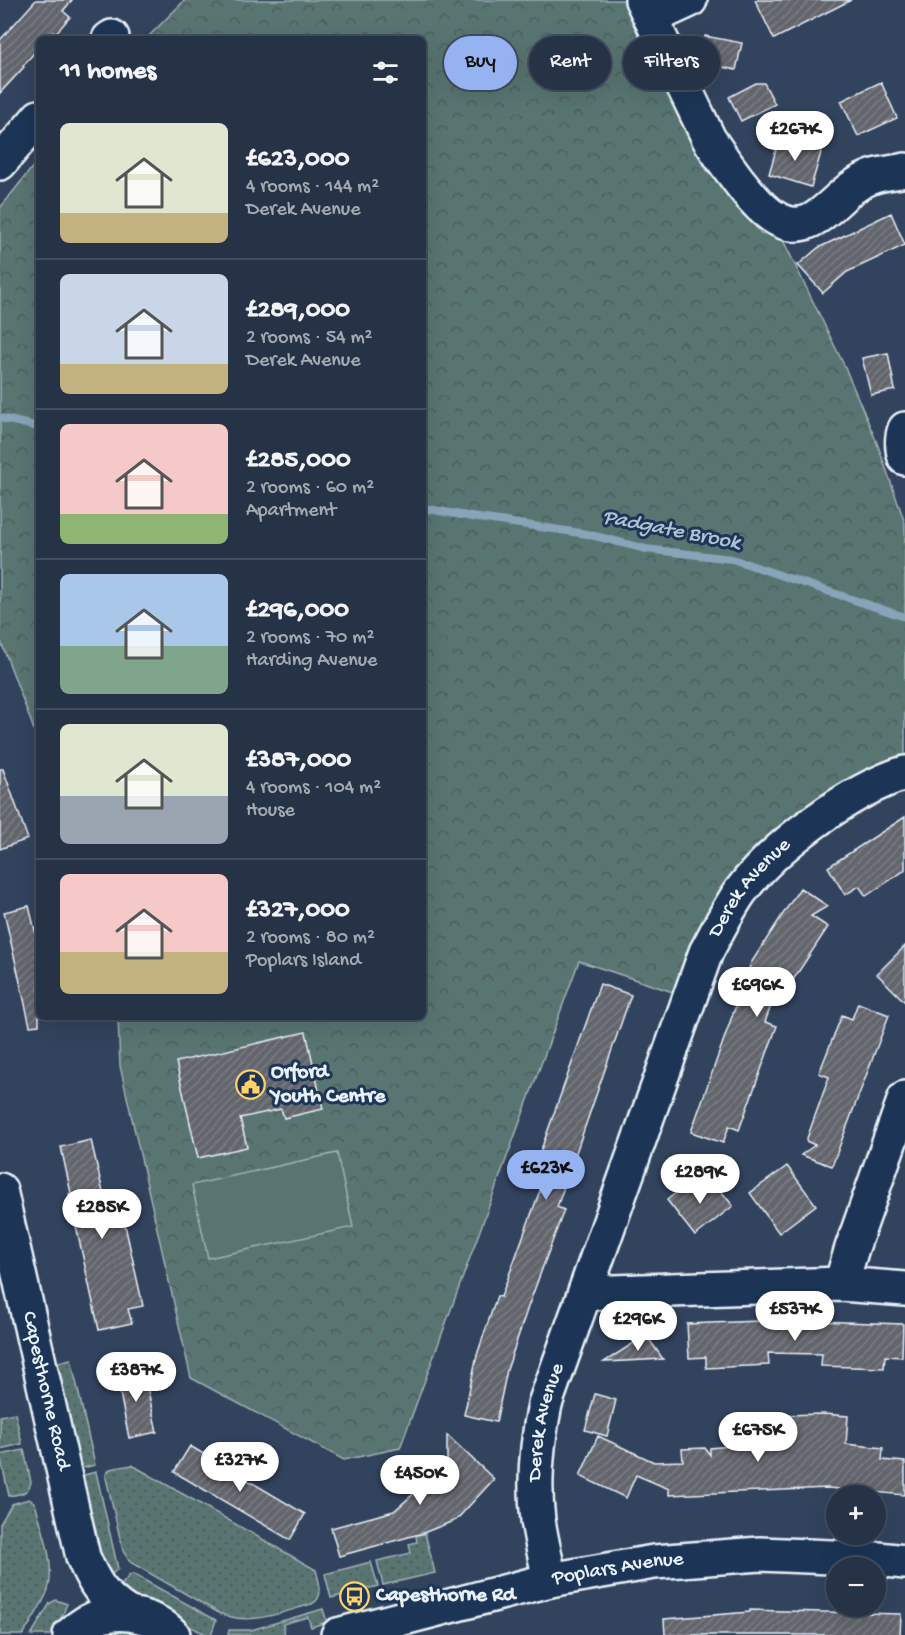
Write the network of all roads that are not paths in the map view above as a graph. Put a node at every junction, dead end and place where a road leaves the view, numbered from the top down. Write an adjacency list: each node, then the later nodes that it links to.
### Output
1 (690, 0): 2 (street)
2 (647, 9): 3 (street)
3 (905, 170)
4 (905, 429): 5 (street)
5 (905, 458)
6 (905, 773): 11 (street, Derek Avenue)
7 (905, 1098): 9 (street)
8 (0, 1190): 12 (street, Capesthorne Road)
9 (842, 1284): 10 (street); 11 (street)
10 (905, 1289)
11 (585, 1293): 14 (street, Derek Avenue)
12 (82, 1557): 15 (street, Capesthorne Road); 17 (street, Capesthorne Road)
13 (905, 1562): 14 (street, Poplars Avenue)
14 (550, 1580): 18 (street, Poplars Avenue)
15 (127, 1613): 16 (street); 17 (street)
16 (173, 1634)
17 (68, 1635)
18 (338, 1635)

